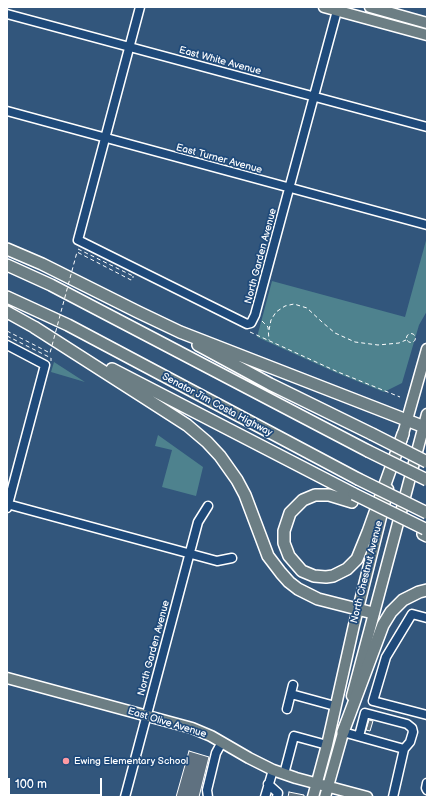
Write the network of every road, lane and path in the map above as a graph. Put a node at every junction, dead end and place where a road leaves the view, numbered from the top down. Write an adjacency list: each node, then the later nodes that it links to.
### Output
1 (140, 7): 8 (street)
2 (324, 7): 4 (main road)
3 (370, 7): 6 (main road)
4 (337, 9): 7 (main road); 9 (street, North Garden Avenue)
5 (7, 14): 8 (street, East White Avenue)
6 (427, 23)
7 (427, 35)
8 (130, 47): 9 (street, East White Avenue); 12 (street)
9 (314, 97): 11 (street, East White Avenue); 13 (street, North Garden Avenue)
10 (7, 111): 12 (street, East Turner Avenue)
11 (427, 127)
12 (106, 138): 13 (street, East Turner Avenue); 13 (street, North Garden Avenue)
13 (289, 188): 14 (street, East Turner Avenue)
14 (427, 225)
15 (7, 249): 20 (highway)
16 (7, 265): 40 (highway, bridge)
17 (133, 276): 24 (path, bridge)
18 (7, 297): 44 (highway, Senator Jim Costa Highway, bridge)
19 (7, 312): 22 (highway)
20 (138, 312): 36 (highway); 39 (highway, bridge)
21 (262, 321): 23 (path)
22 (34, 327): 41 (highway); 49 (highway)
23 (269, 330): 29 (path); 30 (path)
24 (7, 332)
25 (250, 332): 30 (path)
26 (419, 334): 28 (path)
27 (7, 336): 33 (path)
28 (415, 336): 29 (path); 29 (path)
29 (406, 340)
30 (269, 341): 34 (path)
31 (7, 345): 33 (street)
32 (427, 349): 36 (main road, North Chestnut Avenue)
33 (45, 365): 42 (street)
34 (400, 397)
35 (427, 414): 37 (main road, North Chestnut Avenue)
36 (406, 420): 37 (highway); 38 (main road, North Chestnut Avenue)
37 (425, 427): 50 (main road, North Chestnut Avenue)
38 (403, 434): 41 (highway); 49 (main road, North Chestnut Avenue)
39 (427, 462)
40 (427, 480)
41 (353, 498): 45 (highway, bridge)
42 (7, 506): 46 (street)
43 (208, 506): 46 (street, North Garden Avenue)
44 (427, 513)
45 (425, 532)
46 (189, 554): 47 (street); 58 (street, North Garden Avenue)
47 (232, 558)
48 (427, 590): 59 (highway)
49 (357, 609): 50 (highway); 55 (main road, North Chestnut Avenue)
50 (373, 613): 59 (main road, North Chestnut Avenue)
51 (427, 618): 57 (street)
52 (7, 678): 58 (main road, East Olive Avenue)
53 (293, 685): 54 (street)
54 (291, 694): 55 (street); 56 (street)
55 (335, 706): 62 (main road, North Chestnut Avenue)
56 (287, 709)
57 (427, 715)
58 (147, 716): 61 (main road, East Olive Avenue); 73 (street, North Garden Avenue)
59 (343, 732): 60 (street); 69 (main road, North Chestnut Avenue)
60 (359, 736): 63 (street); 63 (street)
61 (222, 742): 64 (main road, East Olive Avenue); 72 (street)
62 (327, 745): 65 (street); 68 (main road, North Chestnut Avenue)
63 (404, 749): 79 (street)
64 (273, 770): 65 (main road, East Olive Avenue); 67 (street)
65 (284, 774): 68 (main road, East Olive Avenue)
66 (427, 783): 70 (street)
67 (268, 784): 74 (street); 75 (street)
68 (317, 784): 69 (main road, East Olive Avenue); 76 (main road, North Chestnut Avenue)
69 (328, 787): 71 (main road, East Olive Avenue); 77 (main road, North Chestnut Avenue)
70 (427, 790)
71 (350, 795): 78 (main road, East Olive Avenue)
72 (208, 796)
73 (125, 797)
74 (265, 797)
75 (277, 797)
76 (313, 797)
77 (325, 797)
78 (363, 797)
79 (393, 797)

